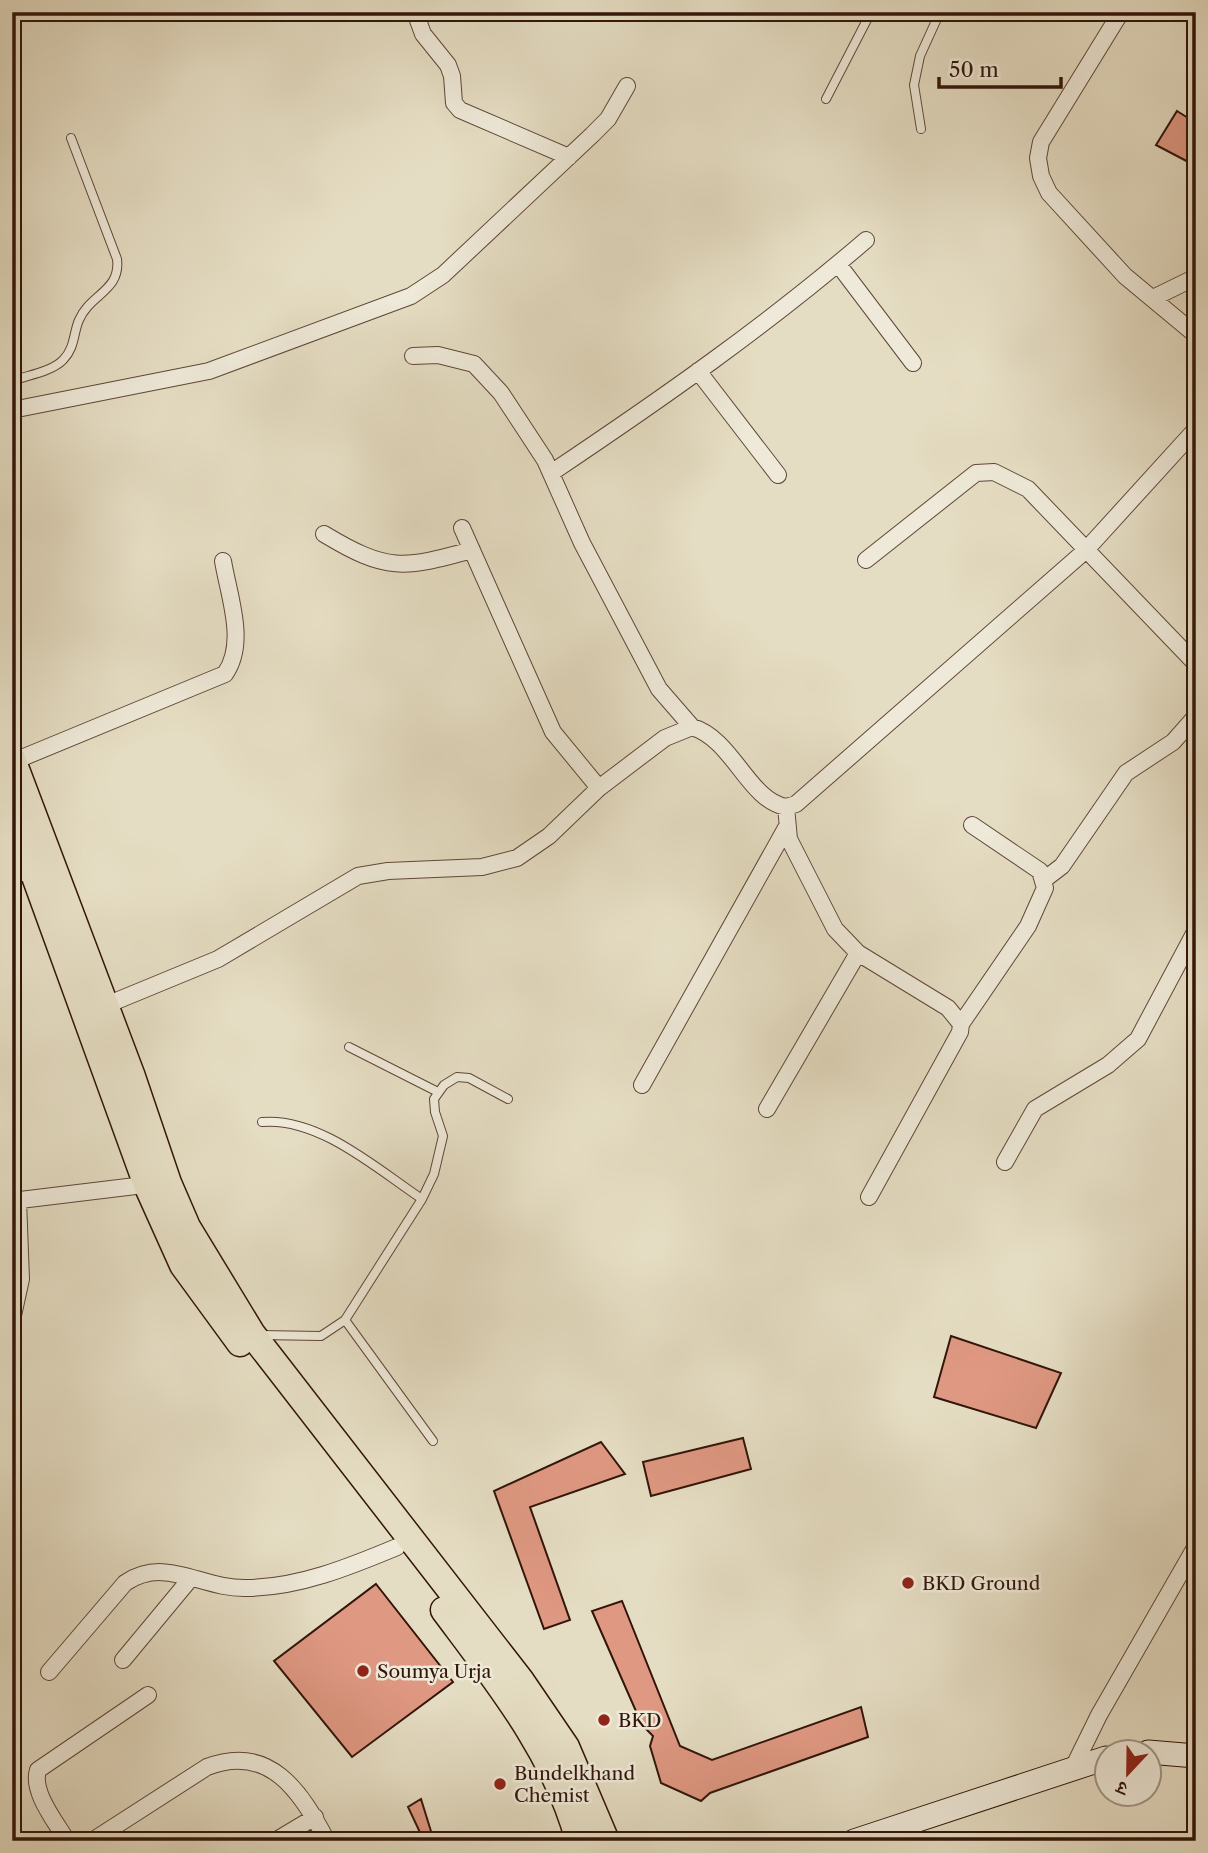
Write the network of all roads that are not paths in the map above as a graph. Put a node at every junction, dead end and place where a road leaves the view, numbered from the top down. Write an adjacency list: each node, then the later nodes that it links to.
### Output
1 (415, 12): 9 (street)
2 (871, 12): 6 (lane)
3 (940, 12): 7 (lane)
4 (1121, 12): 13 (street)
5 (627, 86): 9 (street)
6 (827, 99)
7 (921, 129)
8 (71, 138): 18 (lane)
9 (569, 157): 19 (street)
10 (866, 240): 11 (street)
11 (838, 264): 16 (street); 17 (street)
12 (1196, 277): 13 (street)
13 (1153, 298): 14 (street)
14 (1196, 335)
15 (413, 356): 21 (street)
16 (913, 363)
17 (698, 371): 21 (street); 22 (street)
18 (12, 381)
19 (12, 410)
20 (1196, 429): 26 (street)
21 (551, 473): 31 (street)
22 (778, 474)
23 (462, 528): 25 (street)
24 (324, 534): 25 (street)
25 (472, 550): 33 (street)
26 (1085, 551): 27 (street); 29 (street); 34 (street)
27 (866, 560)
28 (223, 561): 32 (street)
29 (1196, 664)
30 (1196, 716): 39 (street)
31 (692, 727): 33 (street); 34 (street)
32 (13, 761): 42 (main road)
33 (599, 788): 42 (street)
34 (786, 807): 37 (street)
35 (12, 813): 38 (main road)
36 (972, 825): 39 (street)
37 (786, 828): 41 (street); 45 (street)
38 (23, 872): 51 (main road)
39 (1045, 879): 43 (street)
40 (1196, 930): 50 (street)
41 (858, 953): 43 (street); 48 (street)
42 (104, 1006): 51 (main road)
43 (961, 1024): 52 (street)
44 (349, 1047): 46 (lane)
45 (642, 1085)
46 (438, 1092): 47 (lane); 53 (lane)
47 (508, 1099)
48 (767, 1108)
49 (262, 1122): 53 (lane)
50 (1005, 1162)
51 (157, 1184): 54 (street); 57 (main road); 60 (main road)
52 (869, 1197)
53 (422, 1199): 56 (lane)
54 (15, 1201): 55 (street)
55 (12, 1320)
56 (345, 1320): 57 (lane); 58 (lane)
57 (252, 1334): 76 (main road)
58 (433, 1441)
59 (1196, 1546): 68 (street)
60 (397, 1547): 61 (street); 75 (main road)
61 (191, 1578): 62 (street); 63 (street)
62 (122, 1660)
63 (49, 1672)
64 (148, 1695): 71 (street)
65 (1162, 1753): 66 (street)
66 (1196, 1756)
67 (1092, 1763): 68 (street)
68 (1072, 1770): 70 (street)
69 (315, 1817): 72 (street); 73 (street); 74 (street)
70 (869, 1839)
71 (67, 1841)
72 (92, 1841)
73 (275, 1841)
74 (327, 1841)
75 (579, 1841)
76 (606, 1841)

